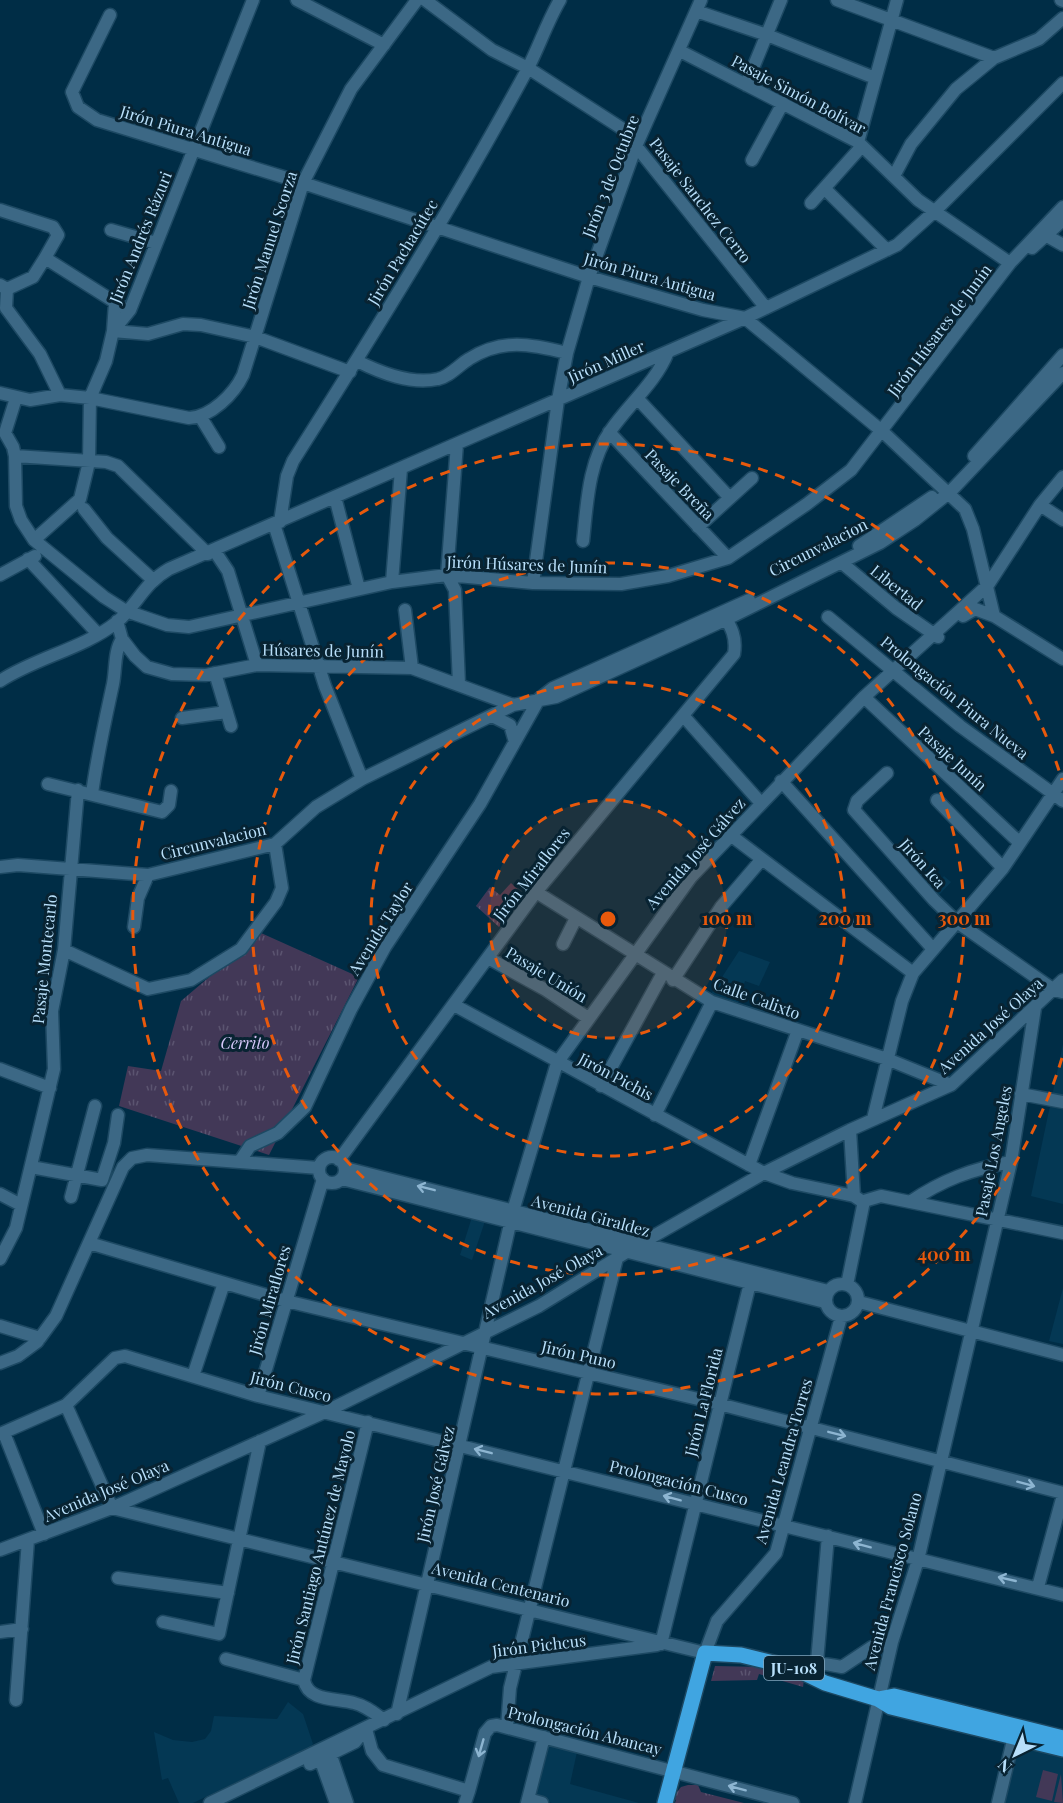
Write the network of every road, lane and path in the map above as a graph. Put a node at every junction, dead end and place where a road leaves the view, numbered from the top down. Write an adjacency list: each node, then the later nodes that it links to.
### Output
1 (253, 0): 24 (street, Jirón Andrés Rázuri)
2 (297, 0): 14 (street)
3 (417, 0): 14 (street, Jirón Manuel Scorza)
4 (425, 0): 17 (street, Pasaje Sanchez Cerro)
5 (560, 0): 17 (street, Jirón Pachacútec)
6 (781, 0): 13 (street)
7 (837, 0): 12 (street)
8 (897, 0): 12 (street)
9 (698, 5): 13 (street); 15 (street, Jirón 3 de Octubre)
10 (110, 15): 24 (street, Jirón Piura Antigua)
11 (1063, 18): 16 (street)
12 (891, 20): 16 (street); 18 (street)
13 (767, 35): 18 (street); 20 (street)
14 (384, 45): 27 (street, Jirón Manuel Scorza)
15 (680, 51): 20 (street, Pasaje Simón Bolívar); 23 (street, Jirón 3 de Octubre)
16 (994, 58): 26 (street)
17 (528, 68): 23 (street, Pasaje Sanchez Cerro); 34 (street, Jirón Pachacútec)
18 (875, 78): 22 (street)
19 (1063, 83): 32 (street, Jirón Miller)
20 (746, 85): 21 (street, Pasaje Simón Bolívar)
21 (783, 104): 22 (street, Pasaje Simón Bolívar); 25 (street)
22 (860, 144): 26 (street, Pasaje Simón Bolívar); 28 (street)
23 (636, 146): 42 (street, Jirón 3 de Octubre); 45 (street, Pasaje Sanchez Cerro)
24 (194, 149): 27 (street, Jirón Piura Antigua); 37 (street, Jirón Andrés Rázuri)
25 (752, 160)
26 (894, 177): 32 (street, Pasaje Simón Bolívar)
27 (303, 183): 34 (street, Jirón Piura Antigua); 49 (street, Jirón Manuel Scorza)
28 (825, 189): 29 (street); 39 (street)
29 (811, 204)
30 (1063, 207): 41 (street, Jirón Húsares de Junín)
31 (0, 210): 40 (street)
32 (935, 211): 39 (street, Jirón Miller); 41 (street, Pasaje Simón Bolívar)
33 (1061, 226): 36 (street)
34 (437, 227): 42 (street, Jirón Piura Antigua); 53 (street, Jirón Pachacútec)
35 (111, 230): 37 (street)
36 (1047, 236): 38 (street); 41 (street)
37 (156, 243): 46 (street, Jirón Andrés Rázuri)
38 (1063, 245)
39 (887, 250): 45 (street, Jirón Miller)
40 (45, 258): 43 (street); 44 (street)
41 (1014, 259): 63 (street, Jirón Húsares de Junín)
42 (589, 276): 47 (street, Jirón Piura Antigua); 51 (street, Jirón 3 de Octubre)
43 (4, 287): 56 (street)
44 (115, 303): 46 (street); 48 (street)
45 (766, 308): 47 (street, Jirón Miller)
46 (130, 310): 48 (street, Jirón Andrés Rázuri)
47 (745, 318): 50 (street, Jirón Miller); 63 (street, Jirón Piura Antigua)
48 (113, 331): 49 (street); 58 (street, Jirón Andrés Rázuri)
49 (255, 337): 53 (street); 61 (street, Jirón Manuel Scorza)
50 (668, 352): 59 (street); 60 (street, Jirón Miller)
51 (567, 353): 53 (street); 60 (street, Jirón 3 de Octubre)
52 (1063, 355): 71 (street, Circunvalacion)
53 (353, 367): 77 (street, Jirón Pachacútec)
54 (1063, 373): 71 (street, Circunvalacion)
55 (0, 393): 57 (street)
56 (60, 395): 57 (street); 58 (street)
57 (16, 398): 66 (street)
58 (90, 398): 61 (street); 67 (street, Jirón Andrés Rázuri)
59 (636, 398): 62 (street); 73 (street)
60 (558, 400): 64 (street, Jirón Miller); 90 (street, Jirón 3 de Octubre)
61 (200, 416): 65 (street)
62 (609, 432): 78 (street, Pasaje Breña); 80 (street)
63 (883, 432): 71 (street, Jirón Piura Antigua); 83 (street, Jirón Húsares de Junín)
64 (457, 444): 68 (street, Jirón Miller); 87 (street)
65 (219, 447)
66 (15, 456): 67 (street); 79 (street)
67 (89, 462): 79 (street, Jirón Andrés Rázuri); 82 (street)
68 (400, 469): 72 (street, Jirón Miller); 89 (street)
69 (1063, 477): 74 (street, Avenida José Gálvez)
70 (752, 478): 73 (street)
71 (948, 490): 85 (street, Circunvalacion); 91 (street, Jirón Piura Antigua); 96 (street, Circunvalacion)
72 (335, 497): 77 (street, Jirón Miller); 92 (street)
73 (730, 498): 78 (street)
74 (1040, 505): 76 (street); 91 (street, Avenida José Gálvez)
75 (84, 509): 88 (street)
76 (1063, 520)
77 (277, 523): 82 (street, Jirón Miller); 93 (street)
78 (698, 527): 83 (street, Pasaje Breña)
79 (34, 540): 81 (street, Jirón Húsares de Junín)
80 (584, 541)
81 (47, 550): 84 (street); 95 (street, Jirón Húsares de Junín)
82 (211, 552): 88 (street, Jirón Miller); 97 (street)
83 (728, 558): 90 (street, Jirón Húsares de Junín)
84 (28, 559): 86 (street); 101 (street)
85 (842, 563): 96 (street, Circunvalacion); 103 (street, Libertad)
86 (0, 575)
87 (447, 575): 89 (street, Jirón Húsares de Junín); 90 (street, Jirón Húsares de Junín); 111 (street)
88 (152, 579): 95 (street, Jirón Miller)
89 (392, 582): 92 (street, Jirón Húsares de Junín)
90 (533, 583)
91 (988, 585): 98 (street, Jirón Piura Antigua); 103 (street, Avenida José Gálvez)
92 (358, 589): 93 (street, Jirón Húsares de Junín)
93 (300, 603): 97 (street, Jirón Húsares de Junín); 106 (street)
94 (405, 610): 107 (street)
95 (126, 611): 97 (street, Jirón Húsares de Junín); 100 (street)
96 (725, 615): 113 (street, Circunvalacion); 140 (street, Jirón Miraflores)
97 (243, 616): 105 (street)
98 (994, 616): 103 (street); 104 (street)
99 (828, 617): 108 (street, Prolongación Piura Nueva)
100 (117, 621): 101 (street); 102 (street, Húsares de Junín)
101 (98, 634): 110 (street)
102 (123, 639): 109 (street, Húsares de Junín); 128 (street)
103 (938, 640): 108 (street, Avenida José Gálvez)
104 (1063, 659)
105 (257, 665): 106 (street, Húsares de Junín); 109 (street, Húsares de Junín)
106 (319, 667): 107 (street, Húsares de Junín); 122 (street)
107 (412, 668): 111 (street, Húsares de Junín)
108 (894, 669): 112 (street, Avenida José Gálvez); 129 (street, Prolongación Piura Nueva)
109 (215, 674): 115 (street)
110 (0, 681)
111 (459, 684): 114 (street, Húsares de Junín)
112 (864, 697): 124 (street, Avenida José Gálvez); 133 (street, Pasaje Junín)
113 (539, 699): 114 (street, Circunvalacion); 120 (street, Avenida Taylor)
114 (513, 705): 116 (street, Circunvalacion)
115 (227, 712): 117 (street); 119 (street)
116 (492, 716): 120 (street); 122 (street, Circunvalacion)
117 (182, 718)
118 (687, 720): 131 (street)
119 (231, 726)
120 (515, 742): 171 (street, Avenida Taylor)
121 (887, 773): 142 (street, Jirón Ica)
122 (362, 779): 134 (street, Circunvalacion)
123 (1063, 779): 129 (street)
124 (782, 781): 131 (street, Avenida José Gálvez); 145 (street)
125 (48, 784): 126 (street)
126 (78, 790): 128 (street); 138 (street, Pasaje Montecarlo)
127 (171, 791): 128 (street)
128 (92, 794)
129 (1058, 798): 133 (street)
130 (937, 800): 137 (street)
131 (760, 802): 132 (street, Avenida José Gálvez)
132 (729, 834): 135 (street); 147 (street, Avenida José Gálvez)
133 (1020, 843): 137 (street)
134 (275, 844): 139 (street, Circunvalacion); 146 (street)
135 (762, 859): 149 (street); 150 (street)
136 (0, 867): 138 (street, Circunvalacion)
137 (1003, 868): 142 (street)
138 (69, 870): 139 (street, Circunvalacion); 146 (street, Pasaje Montecarlo)
139 (148, 875): 143 (street)
140 (536, 892): 141 (street, Calle Calixto); 148 (street, Jirón Miraflores)
141 (576, 918): 144 (street); 147 (street, Calle Calixto)
142 (957, 922): 145 (street); 152 (street, Jirón Ica)
143 (134, 927)
144 (563, 944)
145 (933, 949): 149 (street)
146 (64, 950): 163 (street, Pasaje Montecarlo)
147 (634, 953): 150 (street, Calle Calixto); 156 (street, Avenida José Gálvez)
148 (488, 958): 154 (street, Jirón Miraflores); 156 (street, Pasaje Unión)
149 (913, 973): 158 (street)
150 (668, 976): 153 (street, Calle Calixto); 162 (street)
151 (1063, 980): 152 (street, Avenida José Olaya)
152 (1059, 991): 155 (street, Avenida José Olaya)
153 (712, 1002): 157 (street, Calle Calixto); 168 (street)
154 (454, 1005): 159 (street, Jirón Pichis); 175 (street, Jirón Miraflores)
155 (1035, 1008): 161 (street, Avenida José Olaya); 164 (street, Pasaje Los Angeles)
156 (588, 1018): 159 (street, Avenida José Gálvez)
157 (798, 1030): 158 (street, Calle Calixto); 173 (street)
158 (887, 1059): 161 (street, Calle Calixto); 169 (street)
159 (557, 1063): 162 (street, Jirón Pichis); 184 (street, Avenida José Gálvez)
160 (0, 1069): 163 (street)
161 (951, 1085): 169 (street, Avenida José Olaya)
162 (601, 1086): 168 (street, Jirón Pichis)
163 (50, 1088): 174 (street, Pasaje Montecarlo)
164 (1021, 1094): 165 (street); 172 (street, Pasaje Los Angeles)
165 (1063, 1102)
166 (95, 1106): 177 (street)
167 (118, 1115): 177 (street)
168 (655, 1115): 173 (street, Jirón Pichis)
169 (873, 1119): 170 (street, Avenida José Olaya)
170 (850, 1130): 176 (street, Avenida José Olaya); 181 (street)
171 (240, 1161): 178 (street, Avenida Giraldez); 187 (street, Avenida Giraldez)
172 (1011, 1162): 182 (street); 185 (street, Pasaje Los Angeles)
173 (749, 1165): 176 (street, Jirón Pichis)
174 (31, 1167): 177 (street); 183 (street, Pasaje Montecarlo)
175 (342, 1169): 178 (street, Avenida Giraldez); 178 (street); 184 (street, Avenida Giraldez)
176 (764, 1173): 181 (street, Jirón Pichis); 188 (street, Avenida José Olaya)
177 (77, 1174): 180 (street)
178 (321, 1174): 195 (street, Jirón Miraflores)
179 (0, 1194): 183 (street)
180 (71, 1197)
181 (859, 1199): 182 (street); 193 (street)
182 (909, 1202): 185 (street)
183 (21, 1205): 189 (street, Pasaje Montecarlo)
184 (513, 1216): 188 (street, Avenida Giraldez); 199 (street, Avenida José Gálvez)
185 (997, 1220): 186 (street); 200 (street, Pasaje Los Angeles)
186 (1063, 1233)
187 (89, 1242): 192 (street, Jirón Puno); 201 (street)
188 (633, 1248): 190 (street, Avenida José Olaya); 191 (street, Avenida Giraldez)
189 (0, 1258)
190 (617, 1258): 199 (street, Avenida José Olaya); 206 (street)
191 (752, 1278): 194 (street, Avenida Giraldez); 209 (street, Jirón La Florida)
192 (224, 1283): 195 (street, Jirón Puno); 207 (street)
193 (847, 1285): 194 (street); 196 (street)
194 (827, 1297): 197 (street)
195 (285, 1301): 202 (street, Jirón Puno); 208 (street, Jirón Miraflores)
196 (862, 1303): 197 (street); 200 (street)
197 (841, 1317): 213 (street, Avenida Leandra Torres)
198 (0, 1326): 201 (street)
199 (487, 1331): 202 (street, Avenida José Olaya); 203 (street, Jirón José Gálvez)
200 (972, 1334): 204 (street); 217 (street, Avenida Francisco Solano)
201 (40, 1338): 205 (street)
202 (463, 1343): 203 (street, Jirón Puno); 211 (street, Avenida José Olaya)
203 (483, 1348): 206 (street, Jirón Puno); 216 (street, Jirón José Gálvez)
204 (1063, 1355)
205 (0, 1363)
206 (588, 1373): 209 (street, Jirón Puno); 218 (street)
207 (193, 1376): 208 (street, Jirón Cusco); 210 (street, Jirón Cusco)
208 (258, 1396): 211 (street, Jirón Cusco)
209 (719, 1404): 213 (street, Jirón Puno); 220 (street, Jirón La Florida)
210 (66, 1405): 214 (street); 221 (street)
211 (325, 1412): 212 (street, Jirón Cusco); 215 (street, Avenida José Olaya)
212 (368, 1422): 216 (street, Jirón Cusco); 229 (street, Jirón Santiago Antúnez de Mayolo)
213 (811, 1428): 217 (street, Jirón Puno, one-way to 217); 222 (street, Avenida Leandra Torres)
214 (2, 1434): 223 (street)
215 (260, 1441): 221 (street, Avenida José Olaya); 225 (street)
216 (461, 1446): 218 (street, Prolongación Cusco, one-way to 216); 231 (street, Jirón José Gálvez)
217 (939, 1461): 219 (street, Jirón Puno, one-way to 219); 228 (street, Avenida Francisco Solano)
218 (563, 1469): 220 (street, Prolongación Cusco, one-way to 218); 235 (street)
219 (1063, 1494): 232 (street)
220 (695, 1504): 222 (street, Prolongación Cusco); 240 (street, Jirón La Florida)
221 (112, 1508): 223 (street, Avenida José Olaya); 225 (street, Avenida Centenario)
222 (785, 1525): 224 (street, Prolongación Cusco); 241 (street, Avenida Leandra Torres)
223 (44, 1534): 226 (street, Avenida José Olaya)
224 (828, 1536): 228 (street, Prolongación Cusco, one-way to 224); 243 (street)
225 (239, 1538): 229 (street, Avenida Centenario); 233 (street)
226 (28, 1540): 227 (street, Avenida José Olaya); 237 (street)
227 (0, 1550)
228 (918, 1560): 232 (street, Prolongación Cusco, one-way to 228); 239 (street, Avenida Francisco Solano)
229 (334, 1561): 231 (street, Avenida Centenario); 246 (street, Jirón Santiago Antúnez de Mayolo)
230 (118, 1578): 233 (street)
231 (428, 1584): 235 (street, Avenida Centenario); 249 (street, Jirón José Gálvez)
232 (1038, 1587): 234 (street, Prolongación Cusco)
233 (228, 1593): 236 (street)
234 (1063, 1595)
235 (529, 1609): 240 (street, Avenida Centenario); 244 (street)
236 (163, 1622)
237 (22, 1629): 238 (street); 248 (street)
238 (0, 1632)
239 (892, 1642): 243 (street); 247 (street, Avenida Francisco Solano)
240 (661, 1644): 241 (street, Avenida Centenario); 244 (street, Jirón Pichcus)
241 (705, 1653): 245 (main road, Avenida Centenario / JU-108); 258 (main road, Avenida Leandra Torres)
242 (226, 1659): 246 (street)
243 (817, 1662): 245 (street)
244 (516, 1664): 249 (street, Jirón Pichcus); 251 (street)
245 (794, 1668): 247 (main road, Avenida Centenario / JU-108)
246 (304, 1680): 250 (street)
247 (878, 1699): 253 (main road, Avenida Centenario / JU-108); 269 (street, Avenida Francisco Solano)
248 (16, 1700)
249 (397, 1714): 250 (street, Jirón Pichcus)
250 (384, 1720): 252 (street, Jirón Pichcus)
251 (507, 1727): 254 (street, Prolongación Abancay); 260 (street, Prolongación Abancay, one-way to 260)
252 (365, 1730): 257 (street, Jirón Pichcus); 260 (street, Prolongación Abancay)
253 (1015, 1732): 255 (main road, Avenida Centenario / JU-108); 256 (main road, Avenida Centenario / JU-108); 270 (street)
254 (544, 1737): 258 (street, Prolongación Abancay); 261 (street)
255 (1063, 1738)
256 (1063, 1749)
257 (324, 1753): 259 (street, Jirón Pichcus); 264 (street); 265 (street)
258 (674, 1770): 267 (main road, Avenida Leandra Torres); 268 (street, Prolongación Abancay, one-way to 258)
259 (279, 1774): 262 (street); 263 (street)
260 (467, 1797)
261 (527, 1801): 266 (street)
262 (210, 1803)
263 (224, 1803)
264 (336, 1803)
265 (347, 1803)
266 (542, 1803)
267 (665, 1803)
268 (793, 1803)
269 (855, 1803)
270 (998, 1803)

